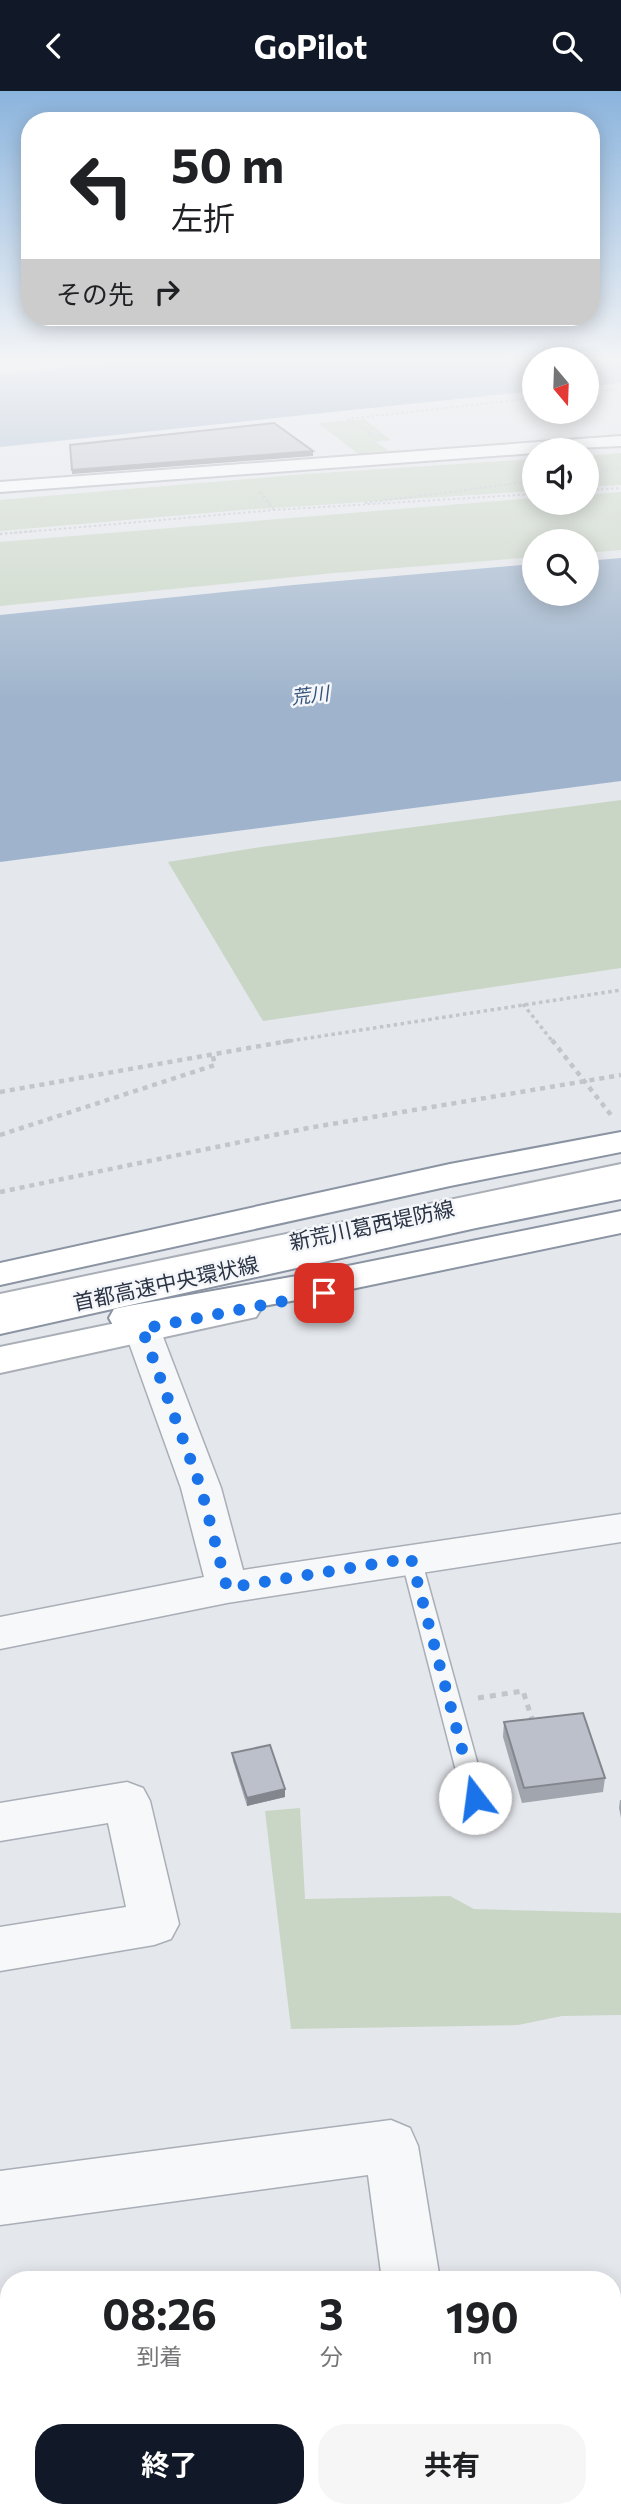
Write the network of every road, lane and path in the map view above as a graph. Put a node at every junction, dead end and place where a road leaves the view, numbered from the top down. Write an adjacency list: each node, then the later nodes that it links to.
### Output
1 (176, 473): 4 (main road)
2 (296, 473): 8 (main road)
3 (522, 483): 9 (path)
4 (0, 487)
5 (621, 488): 6 (path)
6 (599, 489)
7 (522, 495): 9 (path)
8 (0, 496)
9 (323, 508): 10 (path)
10 (0, 534)
11 (621, 990): 12 (path)
12 (523, 1004): 13 (path); 15 (path)
13 (212, 1053): 16 (path); 18 (path)
14 (621, 1076): 15 (path)
15 (584, 1081): 17 (path); 22 (path)
16 (0, 1092)
17 (618, 1131): 25 (main road)
18 (0, 1135)
19 (621, 1164): 26 (main road)
20 (621, 1175): 27 (main road, 新荒川葛西堤防線)
21 (621, 1188): 28 (main road, 首都高速中央環状線)
22 (0, 1192)
23 (621, 1222): 30 (main road)
24 (621, 1232): 29 (main road)
25 (0, 1274)
26 (0, 1291)
27 (0, 1306)
28 (0, 1322)
29 (142, 1329): 31 (main road); 34 (street)
30 (0, 1345)
31 (0, 1360)
32 (621, 1528): 33 (street)
33 (411, 1558): 34 (street); 36 (lane)
34 (227, 1588): 35 (street)
35 (0, 1633)
36 (449, 1702): 37 (path); 38 (lane)
37 (532, 1719)
38 (475, 1798)
39 (0, 1822): 40 (street)
40 (0, 1949)
41 (0, 2198): 42 (street)
42 (410, 2271)

